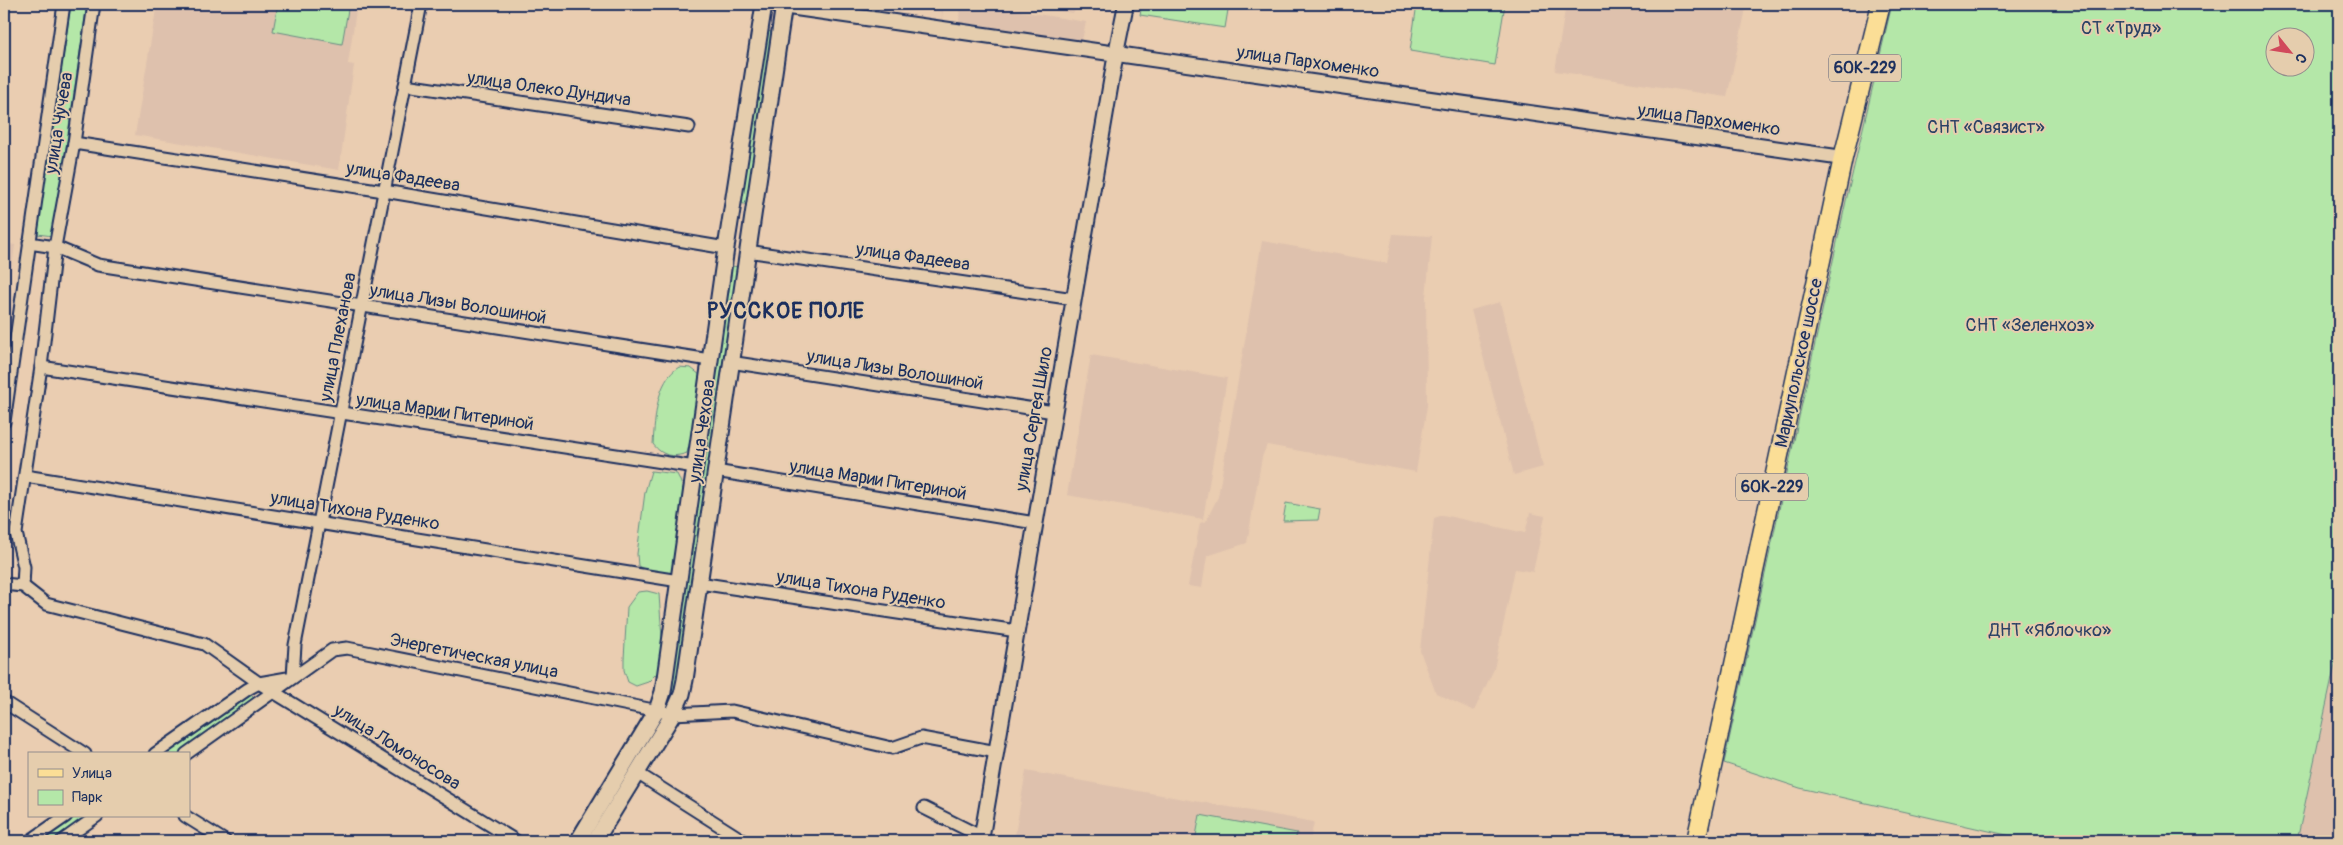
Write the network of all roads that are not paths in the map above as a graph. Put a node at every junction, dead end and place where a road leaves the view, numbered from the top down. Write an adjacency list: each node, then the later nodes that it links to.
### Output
1 (64, 4): 14 (street, улица Чучева)
2 (94, 4): 11 (street, улица Чучева)
3 (421, 4): 9 (street, улица Плеханова)
4 (766, 4): 7 (street, улица Пархоменко); 16 (main road, улица Чехова)
5 (1126, 4): 8 (street, улица Сергея Шило)
6 (1881, 4): 12 (main road, Мариупольское шоссе / 60К-229)
7 (784, 5): 8 (street, улица Пархоменко); 17 (main road, улица Чехова)
8 (1116, 53): 12 (street, улица Пархоменко); 18 (street, улица Сергея Шило)
9 (405, 85): 10 (street, улица Олеко Дундича); 13 (street, улица Плеханова)
10 (688, 127)
11 (74, 143): 13 (street, улица Фадеева); 15 (street, улица Чучева)
12 (1843, 158): 59 (main road, Мариупольское шоссе / 60К-229)
13 (384, 191): 16 (street, улица Фадеева); 19 (street, улица Плеханова)
14 (28, 242): 15 (street); 25 (street, улица Чучева)
15 (55, 247): 19 (street, улица Лизы Волошиной); 22 (street, улица Чучева)
16 (726, 248): 17 (main road); 20 (main road, улица Чехова)
17 (747, 251): 18 (street, улица Фадеева); 21 (main road, улица Чехова)
18 (1074, 299): 23 (street, улица Сергея Шило)
19 (362, 307): 20 (street, улица Лизы Волошиной); 24 (street, улица Плеханова)
20 (710, 360): 26 (main road, улица Чехова)
21 (730, 362): 23 (street, улица Лизы Волошиной); 27 (main road, улица Чехова)
22 (42, 367): 24 (street, улица Марии Питериной); 28 (street, улица Чучева)
23 (1054, 412): 30 (street, улица Сергея Шило)
24 (340, 414): 26 (street, улица Марии Питериной); 29 (street, улица Плеханова)
25 (4, 422)
26 (695, 467): 31 (main road, улица Чехова)
27 (715, 471): 30 (street, улица Марии Питериной); 32 (main road, улица Чехова)
28 (25, 476): 29 (street, улица Тихона Руденко); 34 (street, улица Чучева)
29 (319, 523): 31 (street, улица Тихона Руденко); 36 (street, улица Плеханова)
30 (1036, 523): 35 (street, улица Сергея Шило)
31 (679, 581): 40 (main road, улица Чехова)
32 (699, 583): 35 (street, улица Тихона Руденко); 41 (main road, улица Чехова)
33 (4, 584): 34 (street)
34 (23, 586): 37 (street, улица Ломоносова)
35 (1017, 631): 45 (street, улица Сергея Шило)
36 (293, 678): 37 (street, Энергетическая улица); 38 (street, Энергетическая улица); 40 (street, Энергетическая улица)
37 (259, 683): 38 (street, улица Ломоносова); 43 (street, Энергетическая улица)
38 (274, 692): 44 (street, Энергетическая улица); 55 (street, улица Ломоносова)
39 (4, 702): 42 (street)
40 (656, 710): 41 (street, Энергетическая улица); 56 (main road, улица Чехова)
41 (673, 714): 45 (street); 46 (main road, улица Чехова)
42 (82, 752)
43 (158, 752)
44 (189, 752)
45 (996, 752): 51 (street, улица Сергея Шило)
46 (636, 773): 57 (main road, улица Чехова); 58 (street)
47 (924, 808): 51 (street)
48 (63, 818): 52 (street)
49 (94, 818): 53 (street)
50 (188, 818): 54 (street)
51 (982, 839)
52 (30, 841)
53 (62, 841)
54 (225, 841)
55 (516, 841)
56 (578, 841)
57 (595, 841)
58 (744, 841)
59 (1696, 841)

